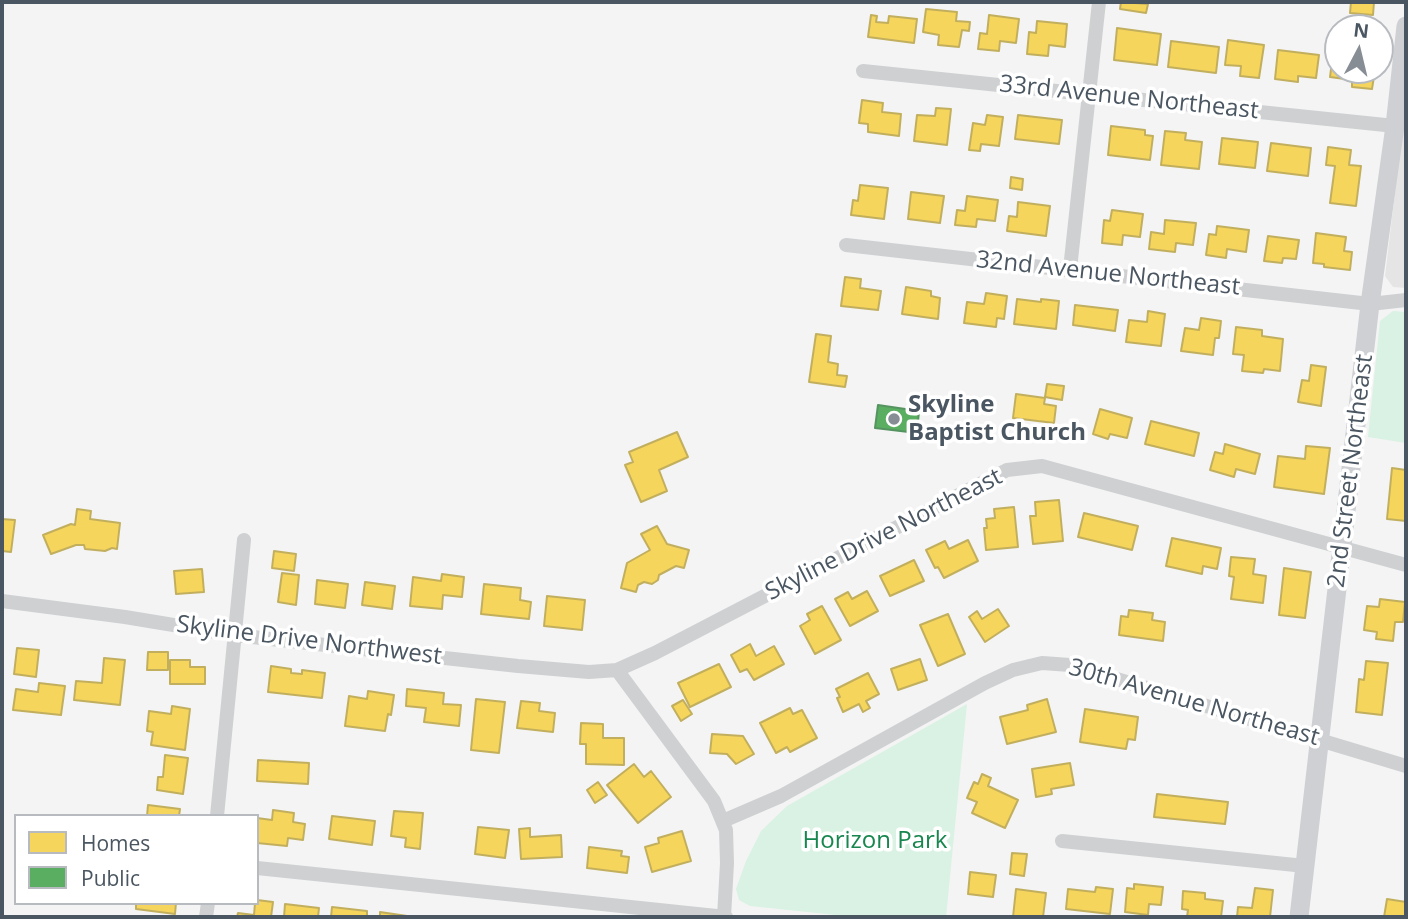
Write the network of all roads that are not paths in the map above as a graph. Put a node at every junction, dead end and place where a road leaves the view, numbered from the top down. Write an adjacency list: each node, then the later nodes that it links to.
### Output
1 (1099, 2): 4 (street)
2 (1406, 26): 5 (street, 2nd Street Northeast)
3 (863, 71): 4 (street, 33rd Avenue Northeast)
4 (1089, 94): 5 (street, 33rd Avenue Northeast); 7 (street)
5 (1395, 126): 9 (street, 2nd Street Northeast)
6 (846, 245): 7 (street, 32nd Avenue Northeast)
7 (1070, 269): 9 (street, 32nd Avenue Northeast)
8 (1406, 300): 9 (street)
9 (1370, 304): 11 (street, 2nd Street Northeast)
10 (244, 540): 14 (street)
11 (1342, 547): 12 (street, Skyline Drive Northeast); 15 (street, Skyline Drive Northeast); 16 (street, 2nd Street Northeast)
12 (1406, 565)
13 (2, 601): 14 (street, Skyline Drive Northwest)
14 (234, 635): 15 (street, Skyline Drive Northwest); 18 (street)
15 (617, 670): 19 (street)
16 (1320, 739): 17 (street, 30th Avenue Northeast); 19 (street, 30th Avenue Northeast); 21 (street, 2nd Street Northeast)
17 (1406, 766)
18 (216, 814)
19 (723, 821): 23 (street)
20 (1062, 841): 21 (street)
21 (1305, 866): 24 (street, 2nd Street Northeast)
22 (259, 868): 23 (street)
23 (724, 917)
24 (1299, 917)

